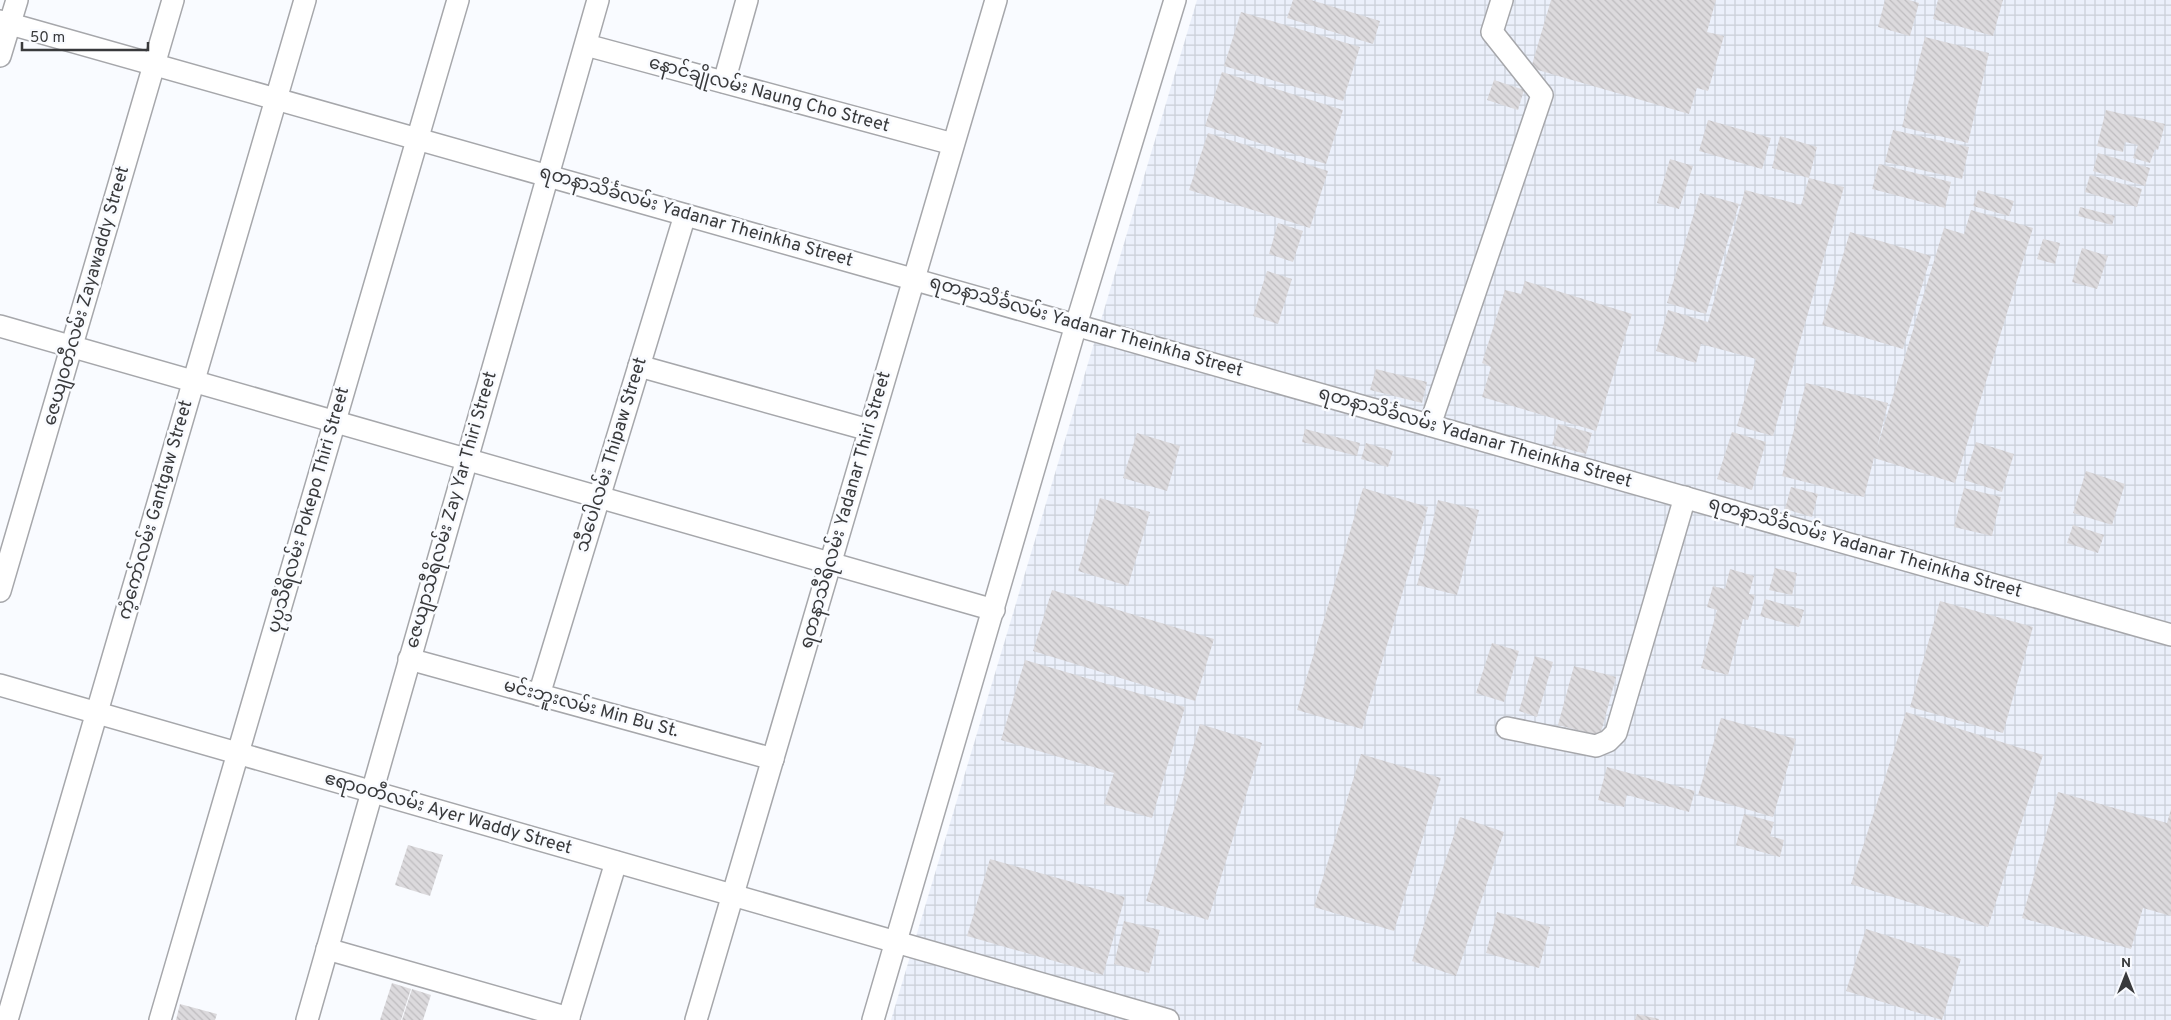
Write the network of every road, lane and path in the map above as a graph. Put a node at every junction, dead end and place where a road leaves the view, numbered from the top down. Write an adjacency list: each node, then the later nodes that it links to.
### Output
1 (17, 0): 10 (street)
2 (173, 0): 13 (street, ဇေယျဝတီလမ်း Zayawaddy Street)
3 (305, 0): 15 (street, ကံ့ကော်လမ်း Gantgaw Street)
4 (458, 0): 16 (street, ပုပ္ပသီရိလမ်း Pokepo Thiri Street)
5 (598, 0): 11 (street, ဇေယျာသီရိလမ်း Zay Yar Thiri Street)
6 (747, 0): 14 (street)
7 (996, 0): 17 (street, ရတနာသီရိလမ်း Yadanar Thiri Street)
8 (1174, 0): 21 (street)
9 (1502, 0): 27 (street)
10 (5, 23): 12 (street); 13 (street, ရတနာသိင်္ခလမ်း Yadanar Theinkha Street)
11 (586, 45): 14 (street, နောင်ချိုလမ်း Naung Cho Street); 18 (street, ဇေယျာသီရိလမ်း Zay Yar Thiri Street)
12 (0, 56)
13 (154, 65): 15 (street, ရတနာသိင်္ခလမ်း Yadanar Theinkha Street); 23 (street, ဇေယျဝတီလမ်း Zayawaddy Street)
14 (724, 82): 17 (street, နောင်ချိုလမ်း Naung Cho Street)
15 (276, 99): 16 (street, ရတနာသိင်္ခလမ်း Yadanar Theinkha Street); 25 (street, ကံ့ကော်လမ်း Gantgaw Street)
16 (418, 139): 18 (street, ရတနာသိင်္ခလမ်း Yadanar Theinkha Street); 26 (street, ပုပ္ပသီရိလမ်း Pokepo Thiri Street)
17 (953, 144): 20 (street, ရတနာသီရိလမ်း Yadanar Thiri Street)
18 (548, 175): 19 (street, ရတနာသိင်္ခလမ်း Yadanar Theinkha Street); 29 (street, ဇေယျာသီရိလမ်း Zay Yar Thiri Street)
19 (685, 215): 20 (street, ရတနာသိင်္ခလမ်း Yadanar Theinkha Street); 24 (street, သီပေါလမ်း Thipaw Street)
20 (914, 279): 21 (street, ရတနာသိင်္ခလမ်း Yadanar Theinkha Street); 28 (street, ရတနာသီရိလမ်း Yadanar Thiri Street)
21 (1076, 325): 27 (street, ရတနာသိင်္ခလမ်း Yadanar Theinkha Street); 34 (street)
22 (0, 326): 23 (street)
23 (72, 347): 25 (street); 33 (street, ဇေယျဝတီလမ်း Zayawaddy Street)
24 (639, 366): 28 (street); 30 (street, သီပေါလမ်း Thipaw Street)
25 (194, 382): 26 (street); 39 (street, ကံ့ကော်လမ်း Gantgaw Street)
26 (335, 422): 29 (street); 41 (street, ပုပ္ပသီရိလမ်း Pokepo Thiri Street)
27 (1430, 425): 31 (street, ရတနာသိင်္ခလမ်း Yadanar Theinkha Street)
28 (869, 430): 32 (street, ရတနာသီရိလမ်း Yadanar Thiri Street)
29 (466, 460): 30 (street); 36 (street, ဇေယျာသီရိလမ်း Zay Yar Thiri Street)
30 (599, 497): 32 (street); 38 (street, သီပေါလမ်း Thipaw Street)
31 (1685, 497): 35 (street, ရတနာသိင်္ခလမ်း Yadanar Theinkha Street); 40 (street)
32 (830, 563): 34 (street); 42 (street, ရတနာသီရိလမ်း Yadanar Thiri Street)
33 (0, 591)
34 (994, 610): 46 (street)
35 (2171, 634)
36 (409, 659): 38 (street, မင်းဘူးလမ်း Min Bu St.); 43 (street, ဇေယျာသီရိလမ်း Zay Yar Thiri Street)
37 (0, 684): 39 (street, ဧရာဝတီလမ်း Ayer Waddy Street)
38 (539, 695): 42 (street, မင်းဘူးလမ်း Min Bu St.)
39 (97, 712): 41 (street, ဧရာဝတီလမ်း Ayer Waddy Street); 49 (street, ကံ့ကော်လမ်း Gantgaw Street)
40 (1507, 728)
41 (238, 753): 43 (street, ဧရာဝတီလမ်း Ayer Waddy Street); 50 (street, ပုပ္ပသီရိလမ်း Pokepo Thiri Street)
42 (773, 759): 45 (street, ရတနာသီရိလမ်း Yadanar Thiri Street)
43 (372, 792): 44 (street, ဧရာဝတီလမ်း Ayer Waddy Street); 47 (street, ဇေယျာသီရိလမ်း Zay Yar Thiri Street)
44 (616, 862): 45 (street, ဧရာဝတီလမ်း Ayer Waddy Street); 48 (street)
45 (733, 896): 46 (street, ဧရာဝတီလမ်း Ayer Waddy Street); 52 (street, ရတနာသီရိလမ်း Yadanar Thiri Street)
46 (897, 944): 53 (street); 54 (street, ဧရာဝတီလမ်း Ayer Waddy Street)
47 (327, 949): 48 (street); 51 (street, ဇေယျာသီရိလမ်း Zay Yar Thiri Street)
48 (568, 1019)
49 (7, 1020)
50 (160, 1020)
51 (307, 1020)
52 (696, 1020)
53 (874, 1020)
54 (1168, 1020)

